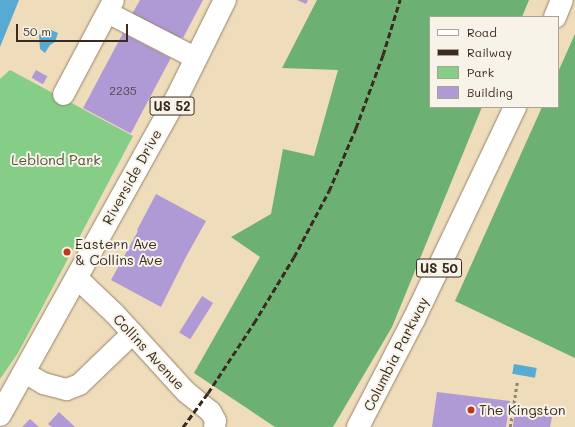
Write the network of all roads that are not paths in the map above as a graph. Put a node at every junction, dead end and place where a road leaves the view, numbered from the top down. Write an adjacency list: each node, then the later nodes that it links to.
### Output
1 (225, 0): 5 (main road, Riverside Drive / US 52)
2 (562, 0): 4 (main road)
3 (110, 6): 5 (street); 6 (street)
4 (555, 16)
5 (196, 58): 8 (main road, Riverside Drive / US 52)
6 (64, 94)
7 (515, 108): 13 (main road, Columbia Parkway / US 50)
8 (77, 278): 9 (street, Collins Avenue); 10 (main road, Riverside Drive / US 52)
9 (132, 333): 10 (street); 12 (street, Collins Avenue)
10 (24, 372): 11 (main road, Riverside Drive / US 52)
11 (0, 415)
12 (214, 427)
13 (358, 427)

